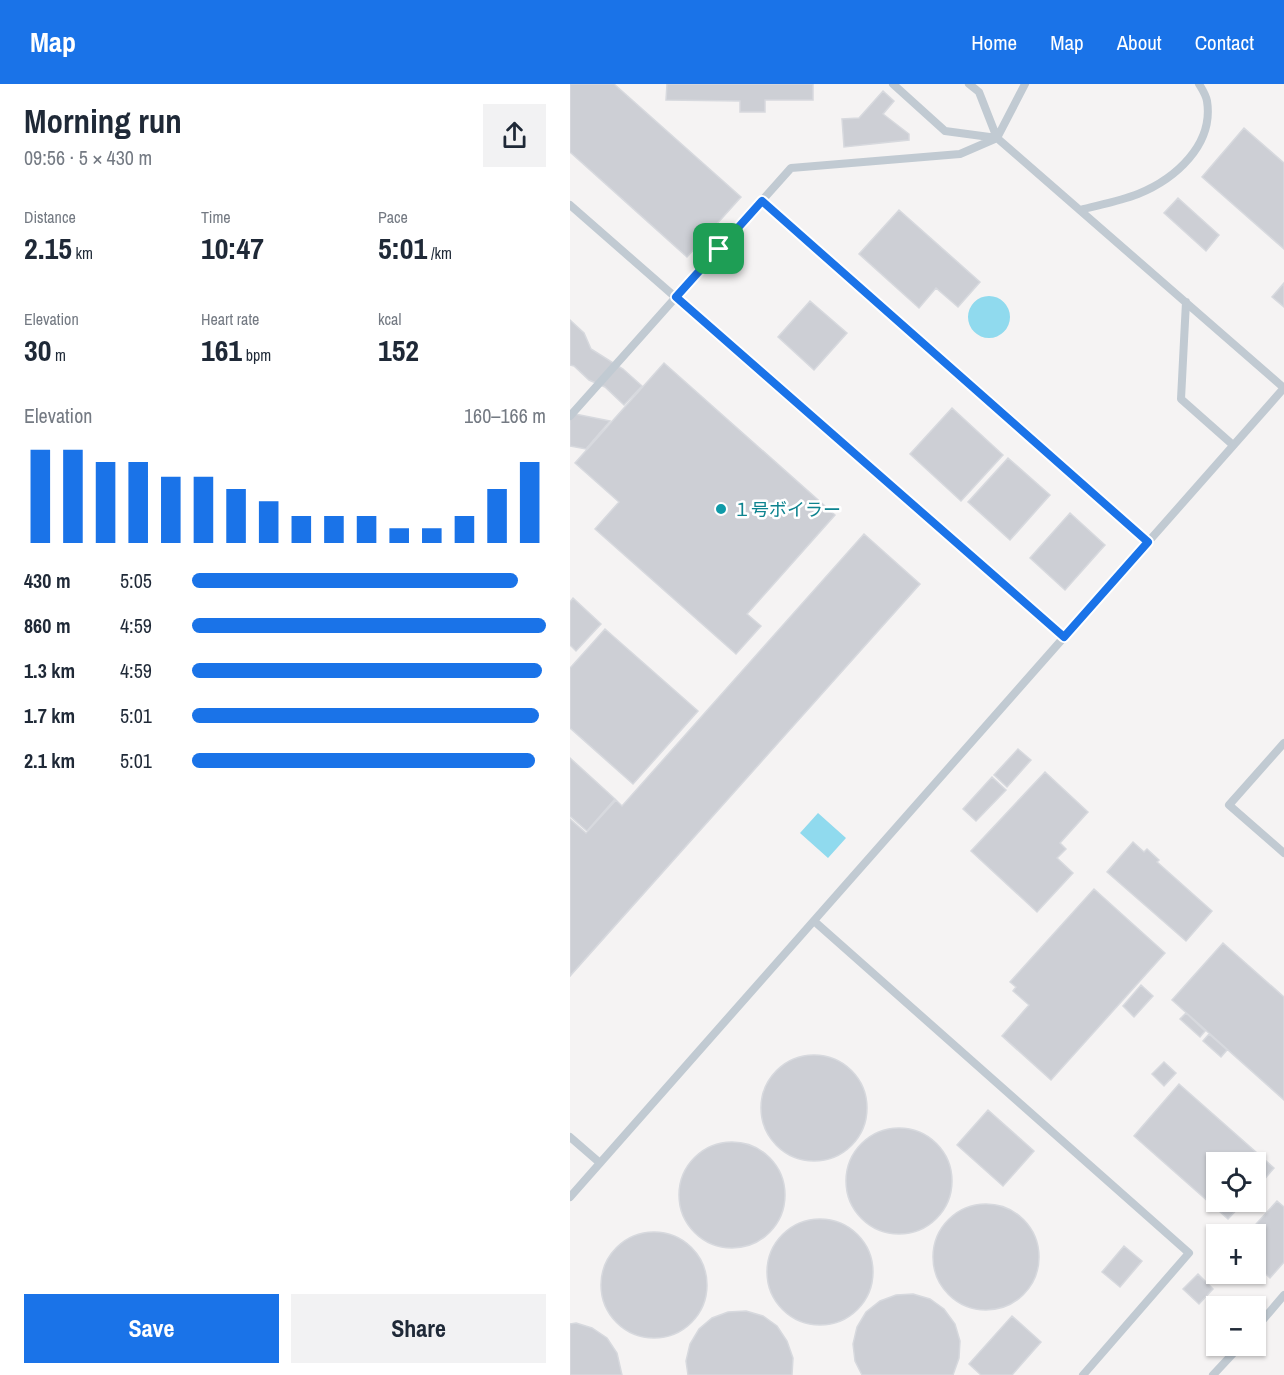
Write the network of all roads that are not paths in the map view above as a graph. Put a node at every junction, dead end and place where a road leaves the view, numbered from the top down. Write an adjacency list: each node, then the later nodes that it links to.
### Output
1 (893, 84): 5 (lane)
2 (969, 84): 5 (lane)
3 (1025, 84): 5 (lane)
4 (1199, 84): 8 (lane)
5 (997, 138): 6 (lane); 8 (lane)
6 (762, 201): 9 (lane); 14 (lane)
7 (570, 204): 9 (lane)
8 (1080, 210): 10 (lane)
9 (676, 297): 12 (lane); 15 (lane)
10 (1186, 302): 11 (lane); 13 (lane)
11 (1284, 388): 13 (lane)
12 (570, 416)
13 (1233, 445): 14 (lane)
14 (1148, 542): 15 (lane)
15 (1064, 637): 18 (lane)
16 (1284, 743): 17 (lane)
17 (1284, 854)
18 (814, 921): 20 (lane); 25 (lane)
19 (570, 1137): 20 (lane)
20 (600, 1163): 21 (lane)
21 (570, 1197)
22 (1284, 1296): 23 (lane)
23 (1266, 1317)
24 (1231, 1356): 26 (lane)
25 (1083, 1375)
26 (1214, 1375)

